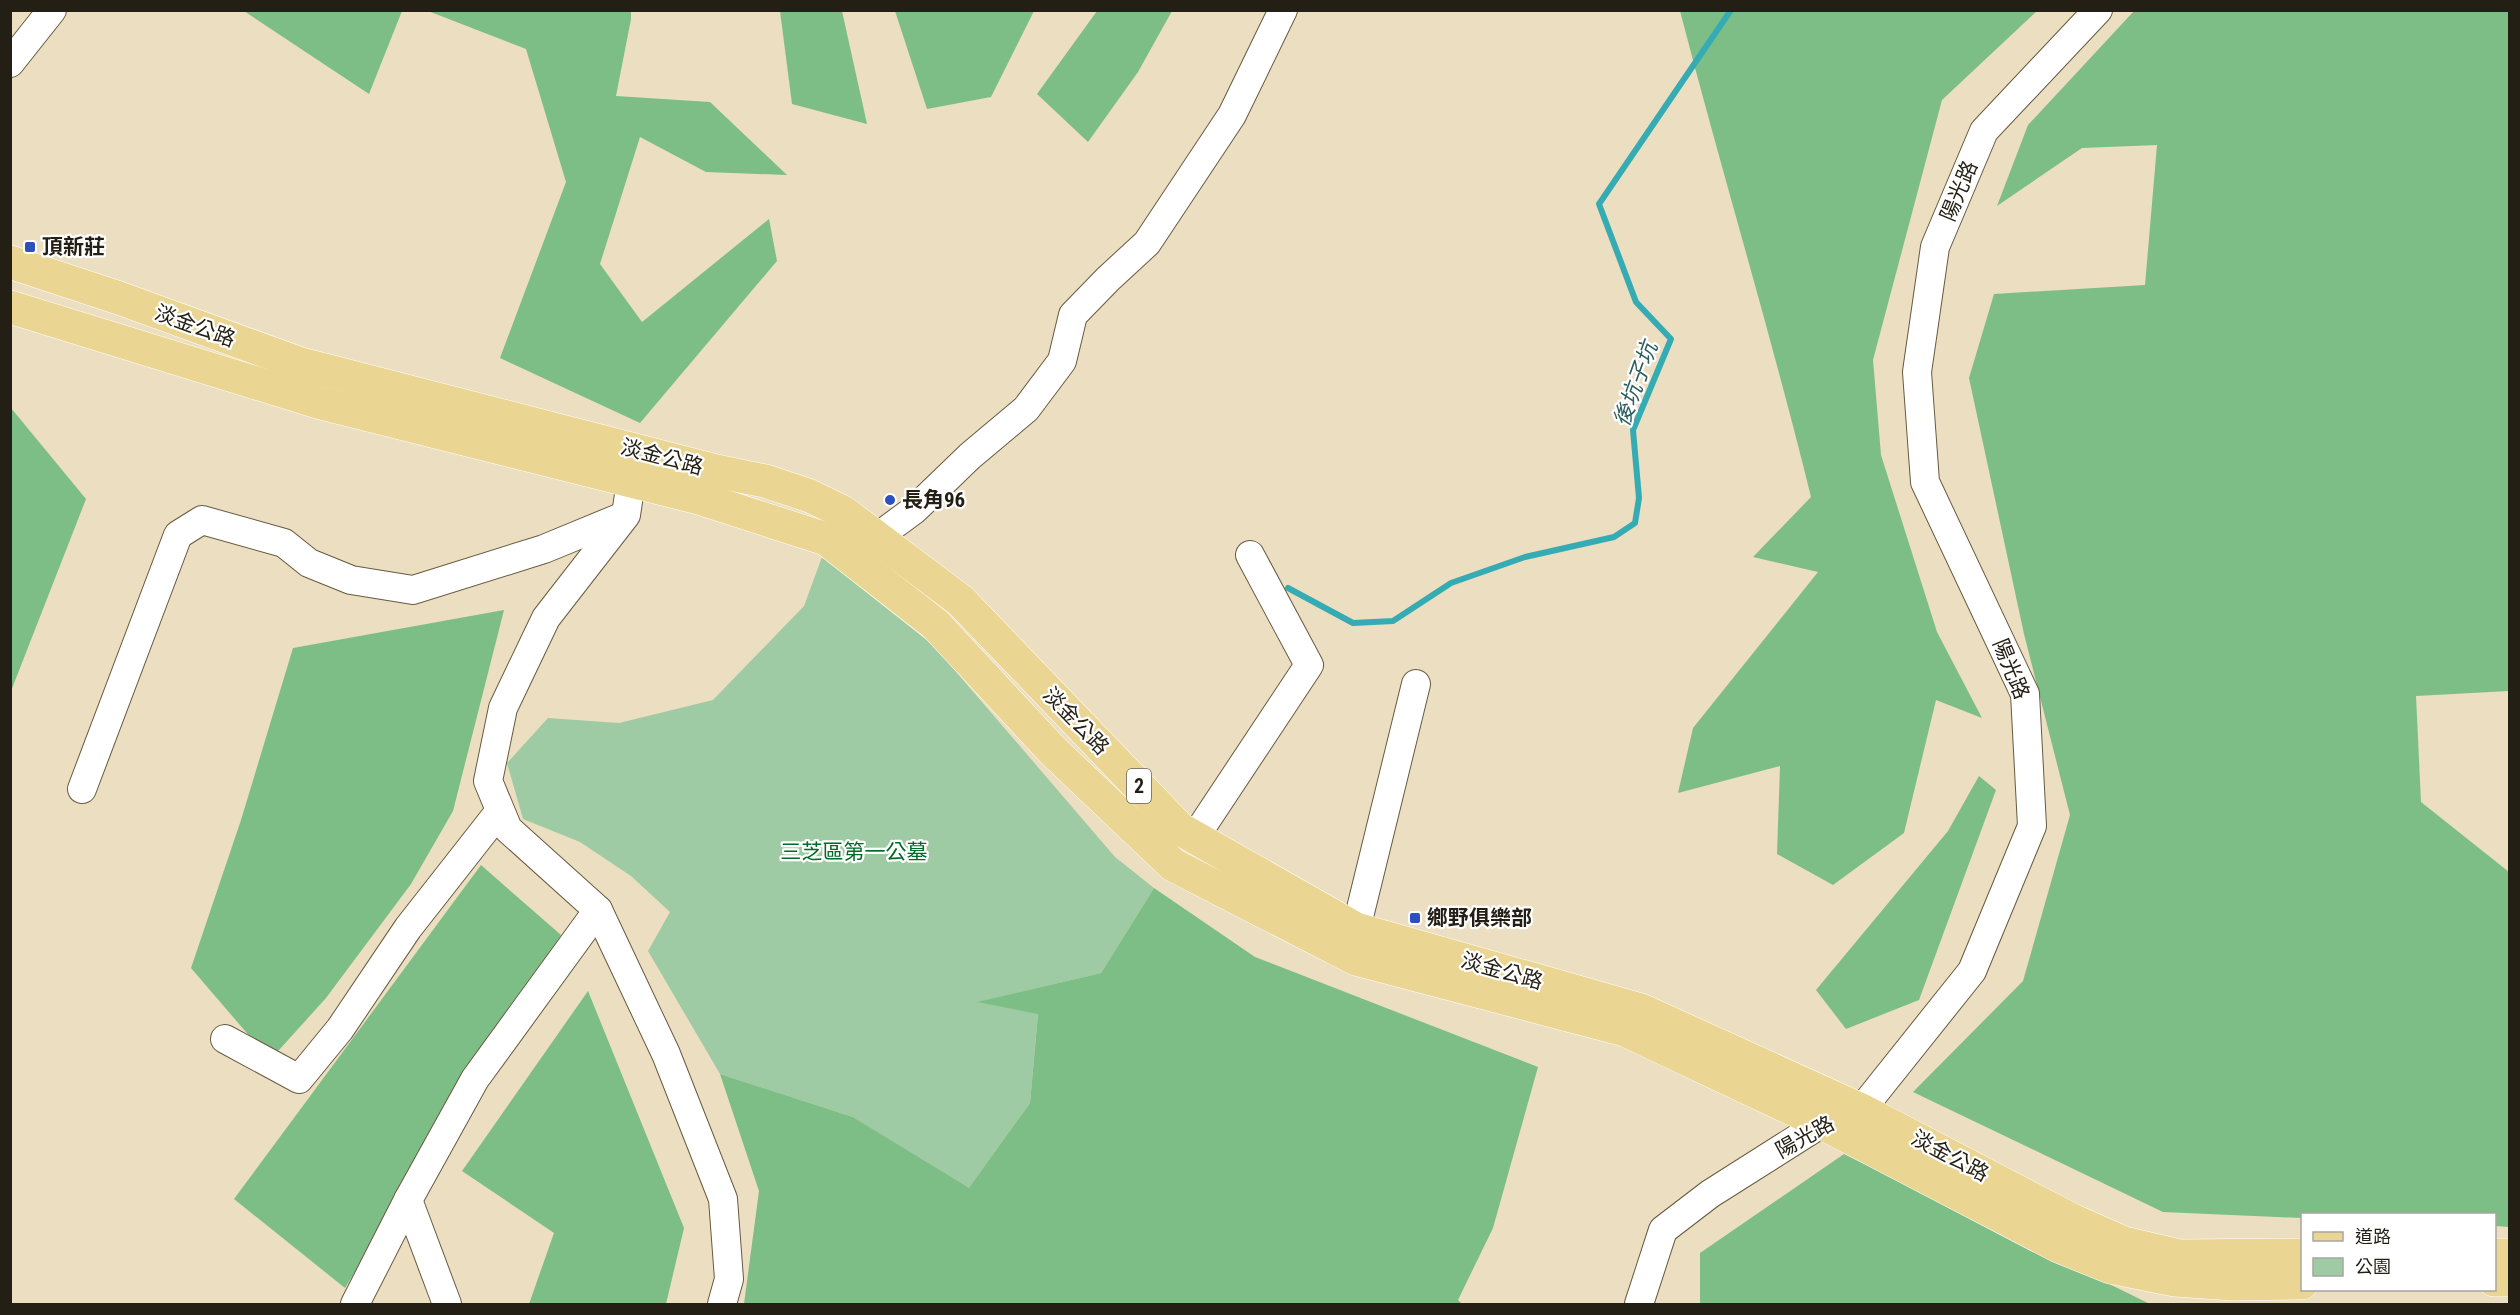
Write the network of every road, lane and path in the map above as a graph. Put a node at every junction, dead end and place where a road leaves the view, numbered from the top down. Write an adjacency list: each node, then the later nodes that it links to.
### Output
1 (52, 10): 4 (street)
2 (1283, 10): 9 (street)
3 (2098, 10): 20 (street, 陽光路)
4 (10, 63)
5 (10, 262): 7 (main road, 淡金公路 / 2)
6 (10, 307): 7 (main road, 淡金公路 / 2)
7 (639, 467): 8 (street); 9 (main road, 淡金公路 / 2); 13 (main road, 淡金公路 / 2)
8 (626, 515): 14 (street); 15 (street)
9 (876, 538): 12 (main road, 淡金公路 / 2)
10 (1250, 555): 16 (street)
11 (1416, 684): 18 (street)
12 (1118, 764): 13 (main road); 16 (main road, 淡金公路 / 2)
13 (1092, 788): 21 (main road, 淡金公路 / 2)
14 (82, 789)
15 (499, 812): 17 (street); 19 (street)
16 (1195, 837): 18 (main road, 淡金公路 / 2)
17 (598, 910): 22 (street); 27 (street)
18 (1356, 929): 20 (main road, 淡金公路 / 2)
19 (225, 1039)
20 (1861, 1110): 21 (street, 陽光路); 23 (main road, 淡金公路 / 2)
21 (1822, 1123): 24 (main road, 淡金公路 / 2); 28 (street, 陽光路)
22 (408, 1200): 25 (street); 26 (street)
23 (2301, 1255)
24 (2301, 1283)
25 (355, 1305)
26 (447, 1305)
27 (722, 1305)
28 (1639, 1305)

